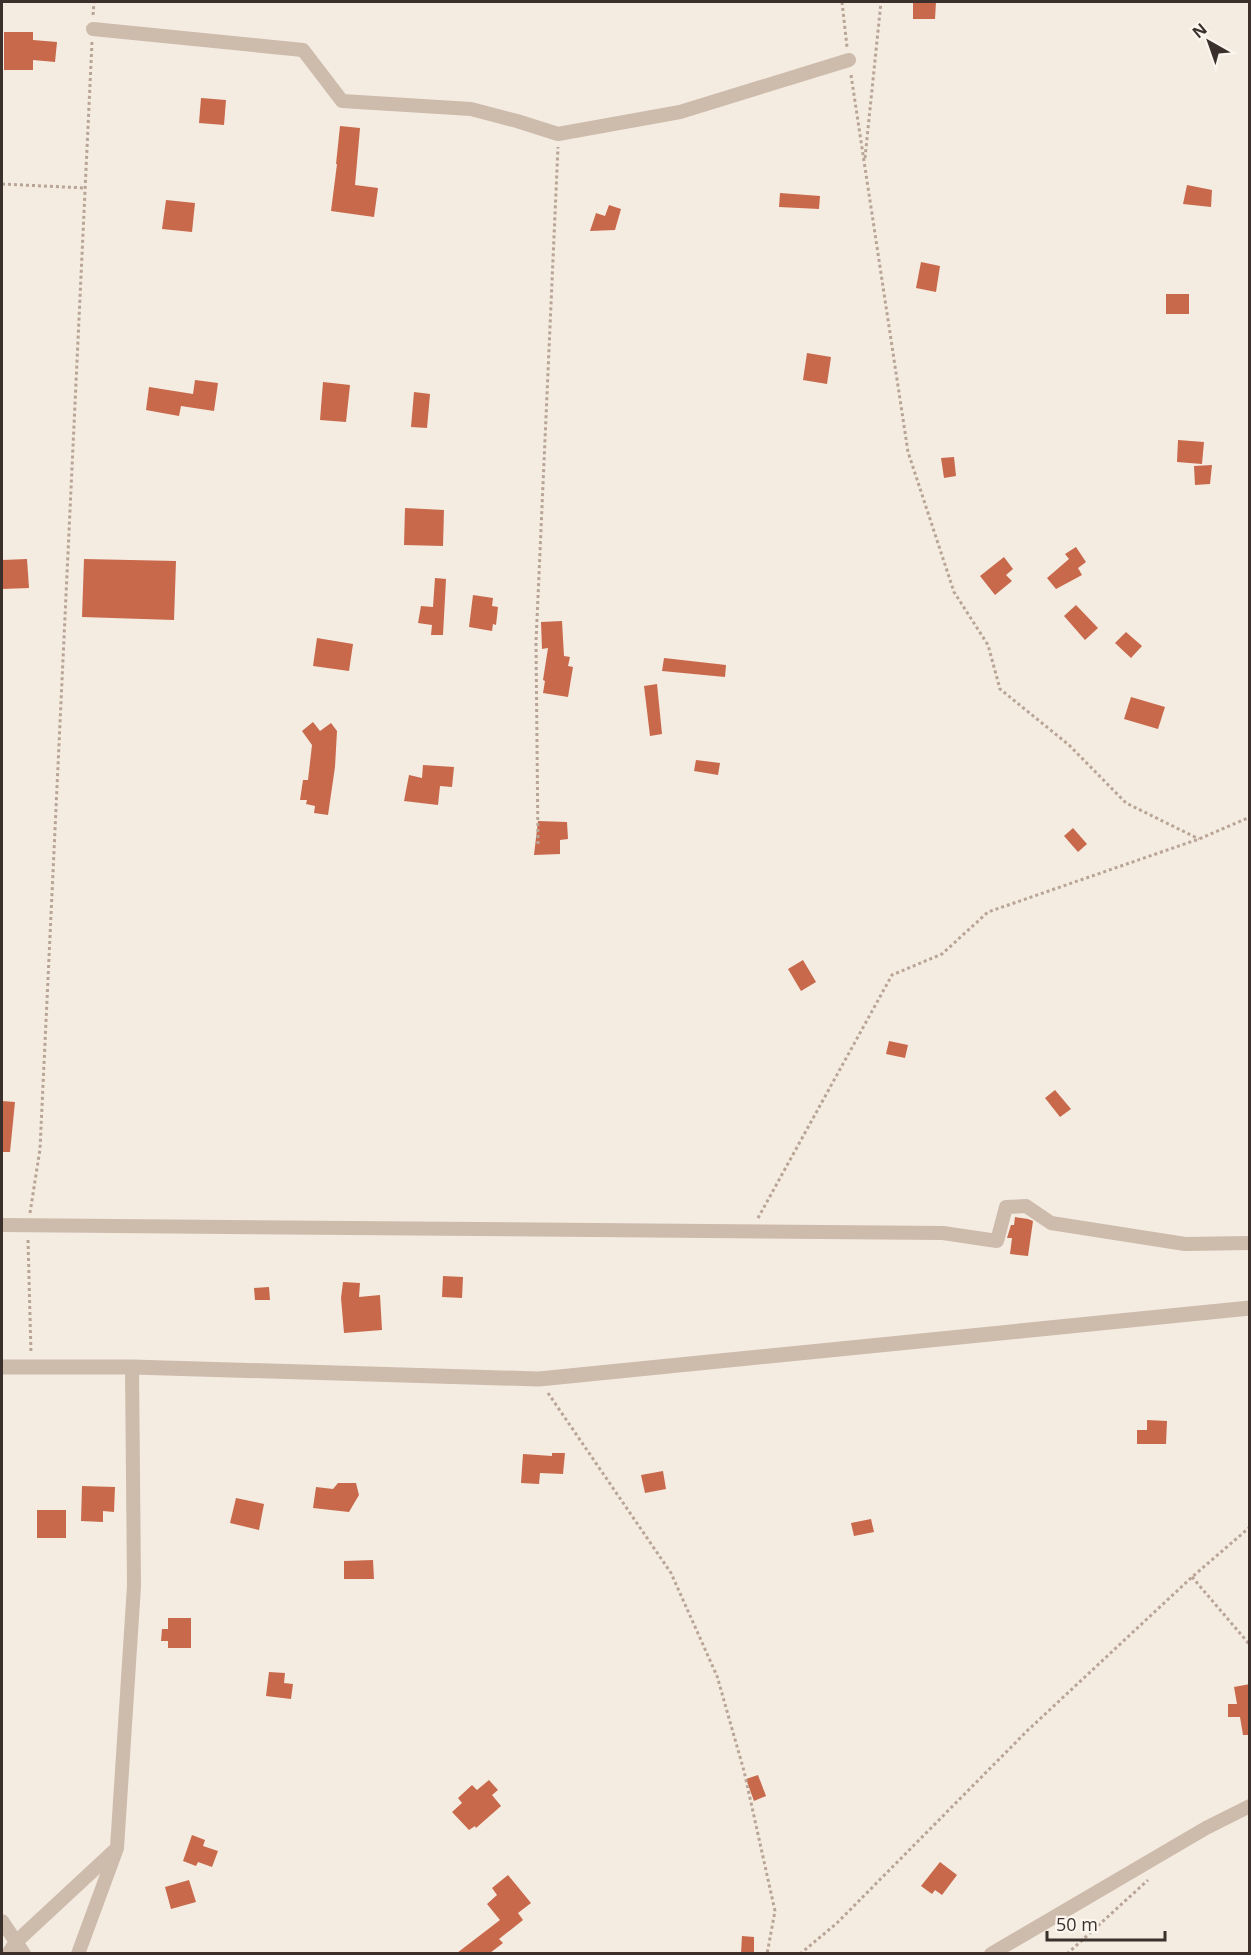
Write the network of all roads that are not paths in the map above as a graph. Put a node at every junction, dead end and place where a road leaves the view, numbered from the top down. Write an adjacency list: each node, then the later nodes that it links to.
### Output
1 (93, 29): 2 (street)
2 (849, 60)
3 (2, 1226): 4 (street)
4 (1250, 1243)
5 (1250, 1308): 7 (street)
6 (2, 1367): 7 (street)
7 (132, 1367): 9 (street)
8 (1250, 1806): 13 (street)
9 (117, 1848): 11 (street); 12 (street)
10 (2, 1921): 11 (street)
11 (16, 1950)
12 (78, 1953)
13 (991, 1953)

